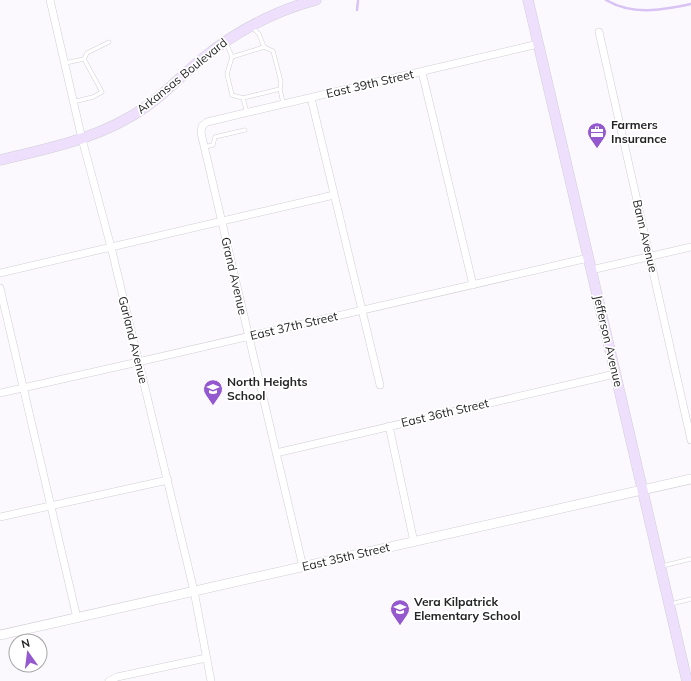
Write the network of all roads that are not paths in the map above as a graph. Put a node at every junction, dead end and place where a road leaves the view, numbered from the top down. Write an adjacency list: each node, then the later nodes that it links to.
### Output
1 (50, 0): 12 (street, Garland Avenue)
2 (316, 0): 4 (main road, Arkansas Boulevard)
3 (528, 0): 8 (main road, Jefferson Avenue)
4 (251, 25): 6 (main road, Arkansas Boulevard); 9 (lane)
5 (599, 32): 29 (street, Bann Avenue)
6 (226, 40): 10 (lane); 22 (main road, Arkansas Boulevard)
7 (109, 42): 11 (lane)
8 (538, 44): 13 (street, East 39th Street); 30 (main road, Jefferson Avenue)
9 (264, 47): 10 (lane); 14 (lane)
10 (232, 56): 15 (lane)
11 (84, 59): 12 (lane); 17 (lane)
12 (65, 63): 17 (street, Garland Avenue)
13 (422, 72): 16 (street, East 39th Street); 33 (street)
14 (280, 89): 15 (lane); 18 (lane)
15 (243, 98): 19 (lane)
16 (311, 98): 18 (street, East 39th Street); 25 (street)
17 (73, 102): 22 (street, Garland Avenue)
18 (284, 104): 19 (street, East 39th Street)
19 (247, 113): 20 (street, East 39th Street)
20 (202, 126): 23 (street, Grand Avenue)
21 (245, 130): 23 (lane)
22 (82, 139): 24 (main road, Arkansas Boulevard); 27 (street, Garland Avenue)
23 (204, 147): 26 (street, Grand Avenue)
24 (0, 160)
25 (334, 195): 26 (street); 35 (street)
26 (221, 221): 27 (street); 36 (street, Grand Avenue)
27 (111, 247): 32 (street); 37 (street, Garland Avenue)
28 (691, 247): 29 (street)
29 (650, 256): 31 (street); 43 (street, Bann Avenue)
30 (588, 258): 31 (main road, Jefferson Avenue); 33 (street, East 37th Street)
31 (591, 270): 38 (main road, Jefferson Avenue)
32 (0, 273)
33 (473, 285): 35 (street, East 37th Street)
34 (0, 288): 40 (street)
35 (362, 310): 36 (street, East 37th Street); 39 (street)
36 (249, 336): 37 (street, East 37th Street); 44 (street, Grand Avenue)
37 (138, 362): 40 (street, East 37th Street); 46 (street, Garland Avenue)
38 (615, 374): 42 (street, East 36th Street); 47 (main road, Jefferson Avenue)
39 (380, 385)
40 (23, 387): 41 (street, East 37th Street); 48 (street)
41 (0, 393)
42 (389, 426): 44 (street, East 36th Street); 50 (street)
43 (691, 440)
44 (276, 453): 53 (street, Grand Avenue)
45 (691, 479): 47 (street, East 35th Street)
46 (168, 480): 48 (street); 54 (street, Garland Avenue)
47 (644, 490): 50 (street, East 35th Street); 52 (main road, Jefferson Avenue)
48 (50, 506): 49 (street); 57 (street)
49 (0, 517)
50 (414, 542): 53 (street, East 35th Street)
51 (691, 559): 52 (lane)
52 (661, 566): 56 (main road, Jefferson Avenue)
53 (303, 567): 54 (street, East 35th Street)
54 (194, 591): 57 (street, East 35th Street); 59 (street, Garland Avenue)
55 (691, 599): 56 (lane)
56 (670, 604): 62 (main road, Jefferson Avenue)
57 (77, 618): 58 (street, East 35th Street)
58 (0, 635)
59 (206, 658): 60 (street); 61 (street, Garland Avenue)
60 (109, 681)
61 (211, 681)
62 (687, 681)

